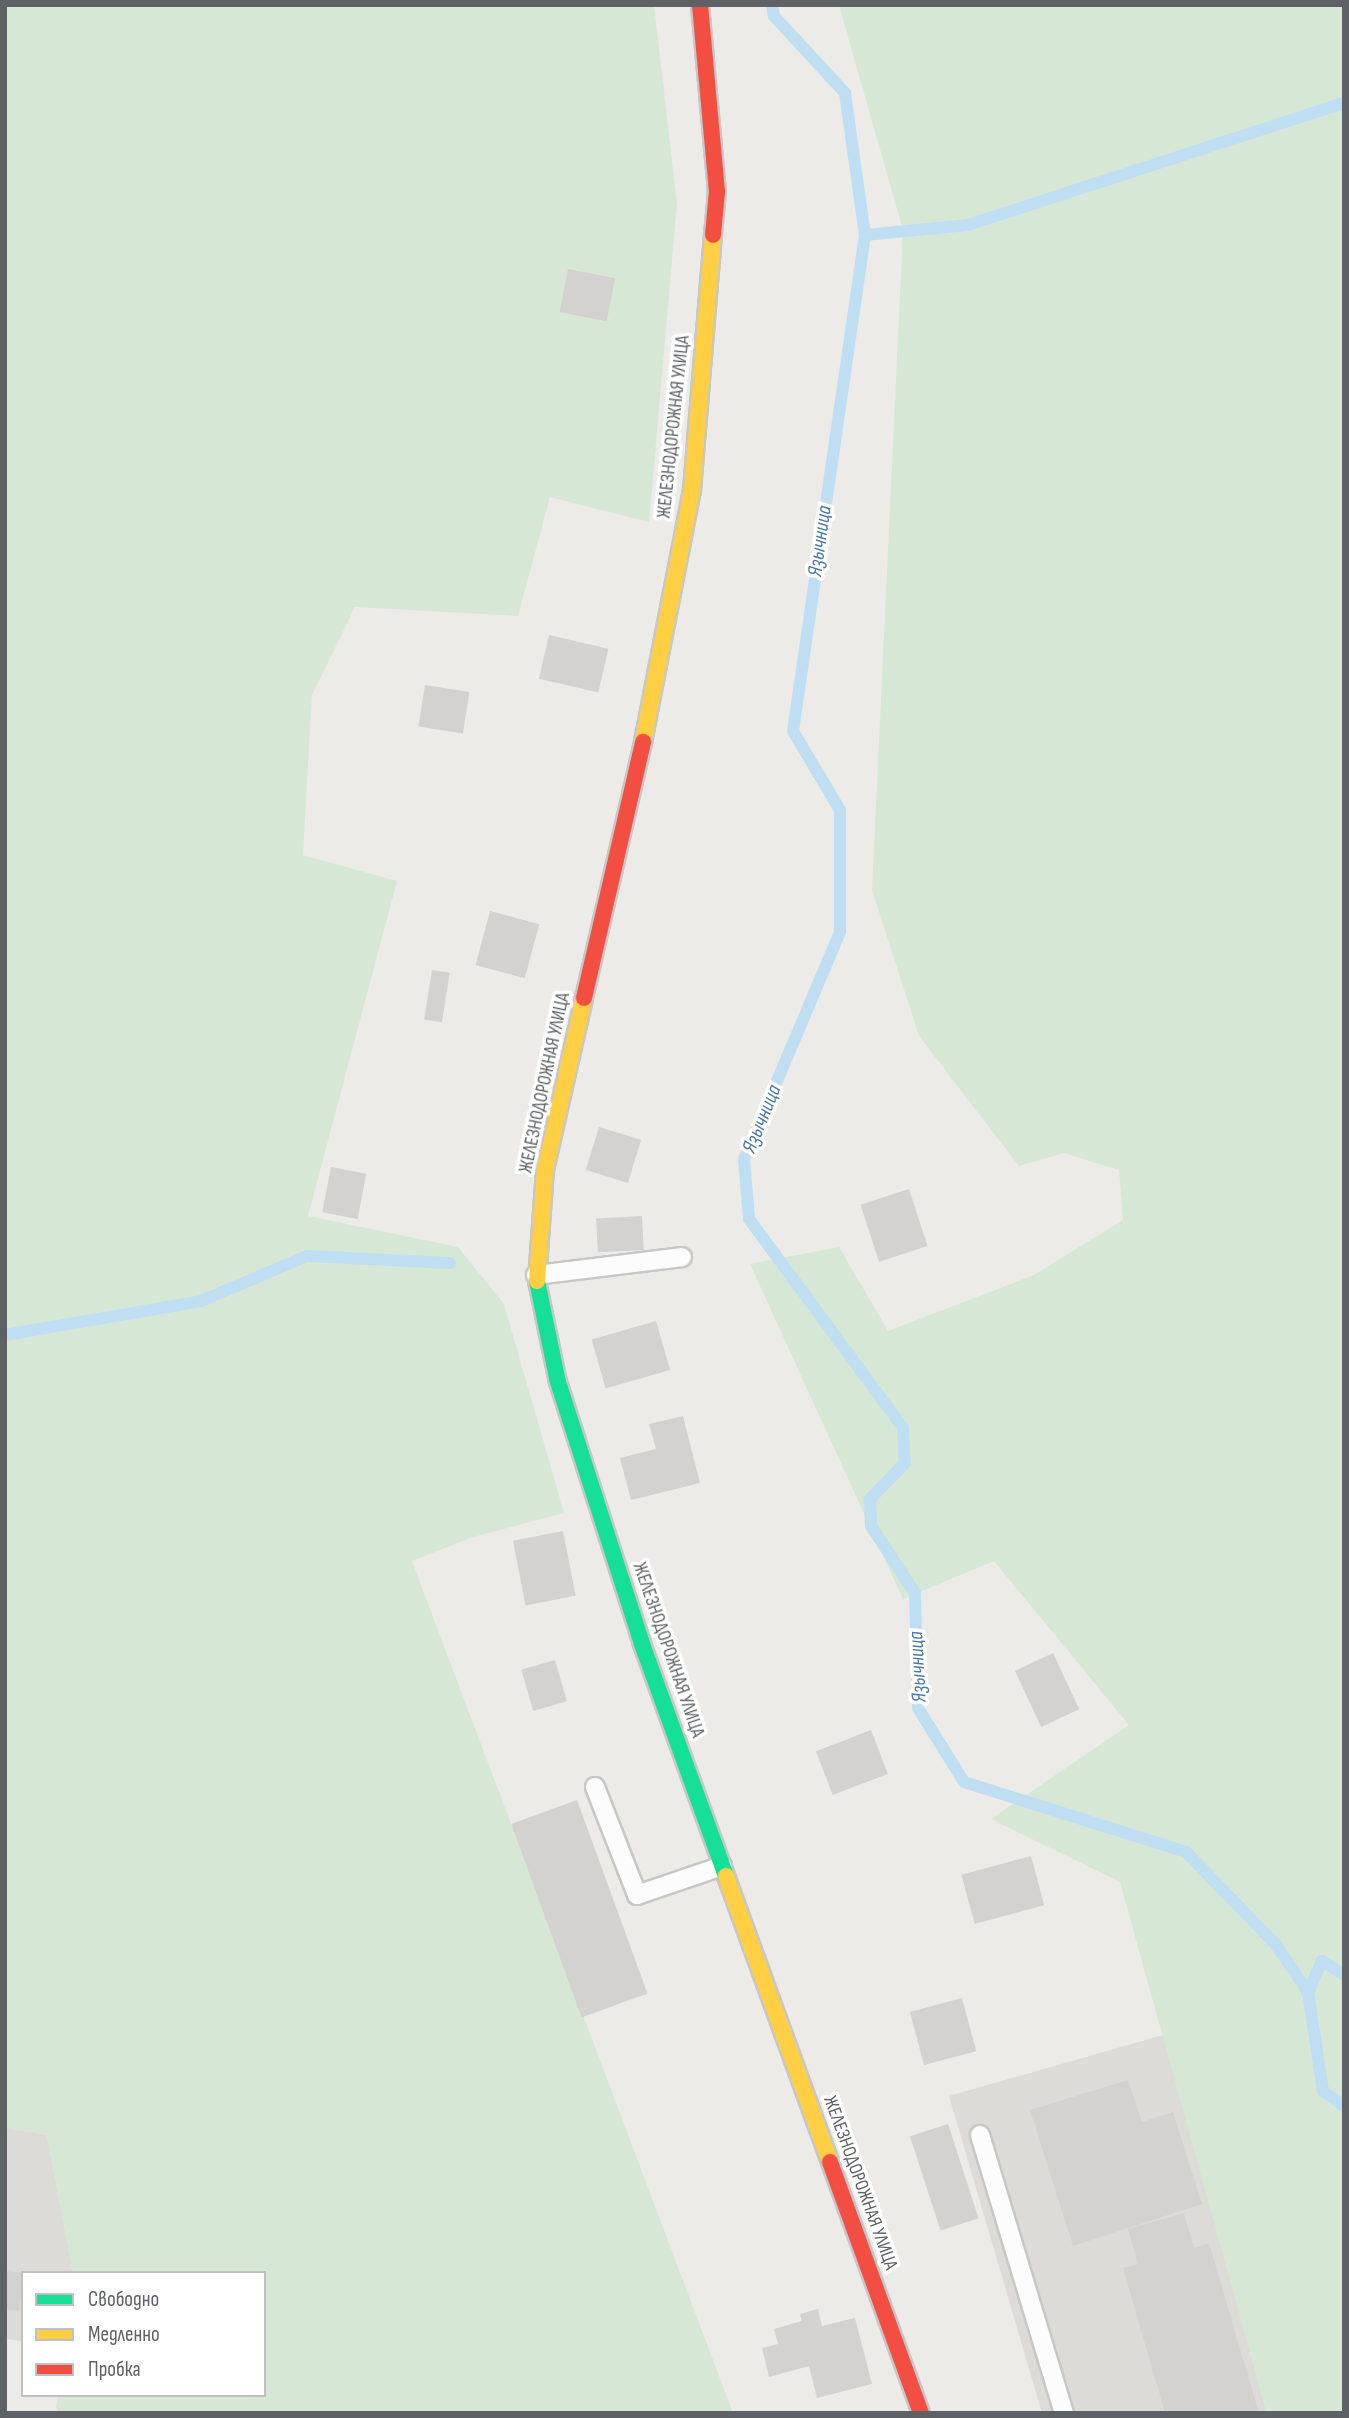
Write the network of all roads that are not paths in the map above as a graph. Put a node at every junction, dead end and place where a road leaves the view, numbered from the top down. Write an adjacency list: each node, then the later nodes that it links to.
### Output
1 (700, 5): 3 (highway, ЖЕЛЕЗНОДОРОЖНАЯ УЛИЦА)
2 (682, 1257): 3 (lane)
3 (536, 1275): 5 (highway, ЖЕЛЕЗНОДОРОЖНАЯ УЛИЦА)
4 (595, 1787): 5 (lane)
5 (722, 1866): 7 (highway, ЖЕЛЕЗНОДОРОЖНАЯ УЛИЦА)
6 (980, 2135): 8 (lane)
7 (921, 2413)
8 (1064, 2413)

